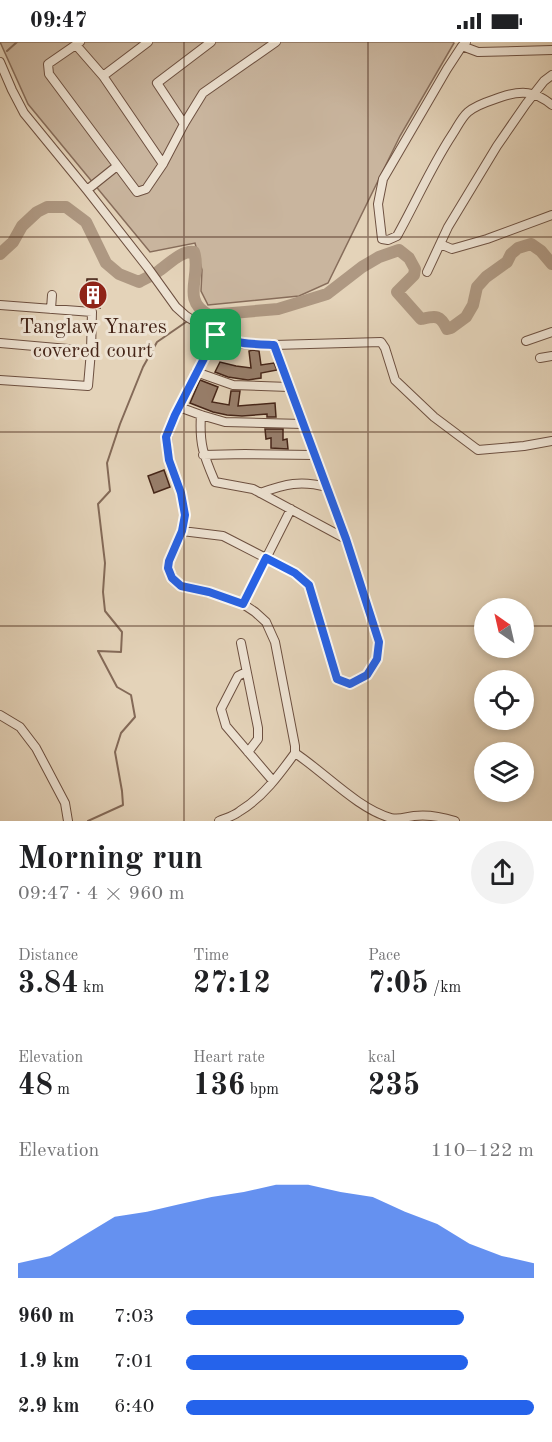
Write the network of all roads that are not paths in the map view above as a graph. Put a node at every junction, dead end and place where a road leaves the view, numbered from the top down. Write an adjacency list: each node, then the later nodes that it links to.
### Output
1 (148, 42): 9 (street)
2 (211, 42): 12 (street)
3 (276, 42): 12 (street)
4 (78, 43): 9 (street); 14 (street)
5 (464, 44): 6 (street); 10 (street)
6 (552, 50)
7 (0, 62): 15 (street)
8 (552, 75): 10 (street)
9 (103, 76): 13 (street)
10 (534, 94): 11 (street); 17 (street)
11 (552, 105)
12 (184, 124): 13 (street)
13 (163, 164): 14 (street)
14 (117, 166): 15 (street)
15 (87, 190): 23 (street)
16 (552, 215): 17 (street)
17 (440, 244): 18 (street)
18 (427, 272)
19 (52, 295): 21 (street)
20 (0, 305): 21 (street)
21 (51, 309): 27 (street)
22 (552, 332): 24 (street)
23 (216, 335): 26 (street); 30 (street)
24 (526, 341)
25 (0, 343): 27 (street)
26 (274, 345): 32 (street); 36 (street)
27 (91, 351): 31 (street)
28 (552, 356): 29 (street)
29 (540, 358)
30 (196, 372): 32 (street); 33 (street)
31 (0, 380)
32 (289, 387): 35 (street)
33 (179, 407): 34 (street); 42 (street)
34 (201, 415): 35 (street); 37 (street)
35 (303, 424): 38 (street)
36 (552, 441)
37 (203, 455): 38 (street); 40 (street)
38 (314, 455): 39 (street)
39 (327, 487): 40 (street); 43 (street)
40 (260, 493): 41 (street)
41 (291, 509): 43 (street); 44 (street)
42 (182, 531): 44 (street); 45 (street)
43 (346, 539): 44 (street)
44 (266, 558): 45 (street)
45 (243, 604): 50 (street)
46 (241, 643): 47 (street)
47 (246, 672): 49 (street); 49 (street)
48 (0, 715): 52 (street)
49 (248, 752): 51 (street)
50 (295, 753): 51 (street); 54 (street)
51 (273, 781): 53 (street)
52 (68, 821)
53 (219, 821)
54 (455, 821)

